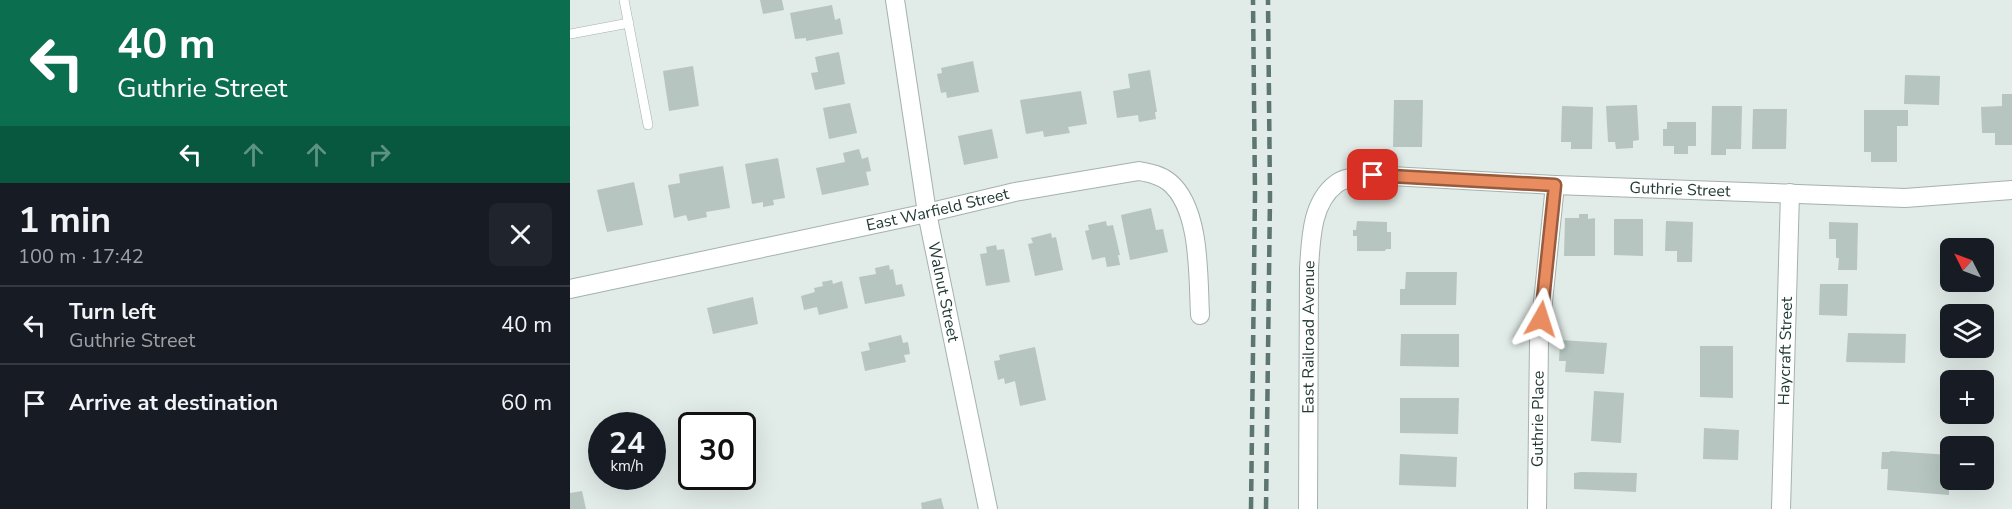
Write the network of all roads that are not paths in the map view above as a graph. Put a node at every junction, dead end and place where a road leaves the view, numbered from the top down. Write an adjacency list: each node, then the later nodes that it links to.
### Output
1 (624, 0): 3 (lane)
2 (895, 0): 10 (street, Walnut Street)
3 (629, 23): 4 (lane); 5 (lane)
4 (570, 34)
5 (648, 125)
6 (1348, 178): 7 (street, Guthrie Street); 14 (street, East Railroad Avenue)
7 (1555, 185): 9 (street, Guthrie Street); 15 (street, Guthrie Place)
8 (2012, 190): 9 (street, Guthrie Street)
9 (1791, 193): 16 (street, Haycraft Street)
10 (927, 213): 11 (street, East Warfield Street); 12 (street, East Warfield Street); 13 (street, Walnut Street)
11 (570, 289)
12 (1200, 315)
13 (988, 509)
14 (1308, 509)
15 (1537, 509)
16 (1781, 509)

